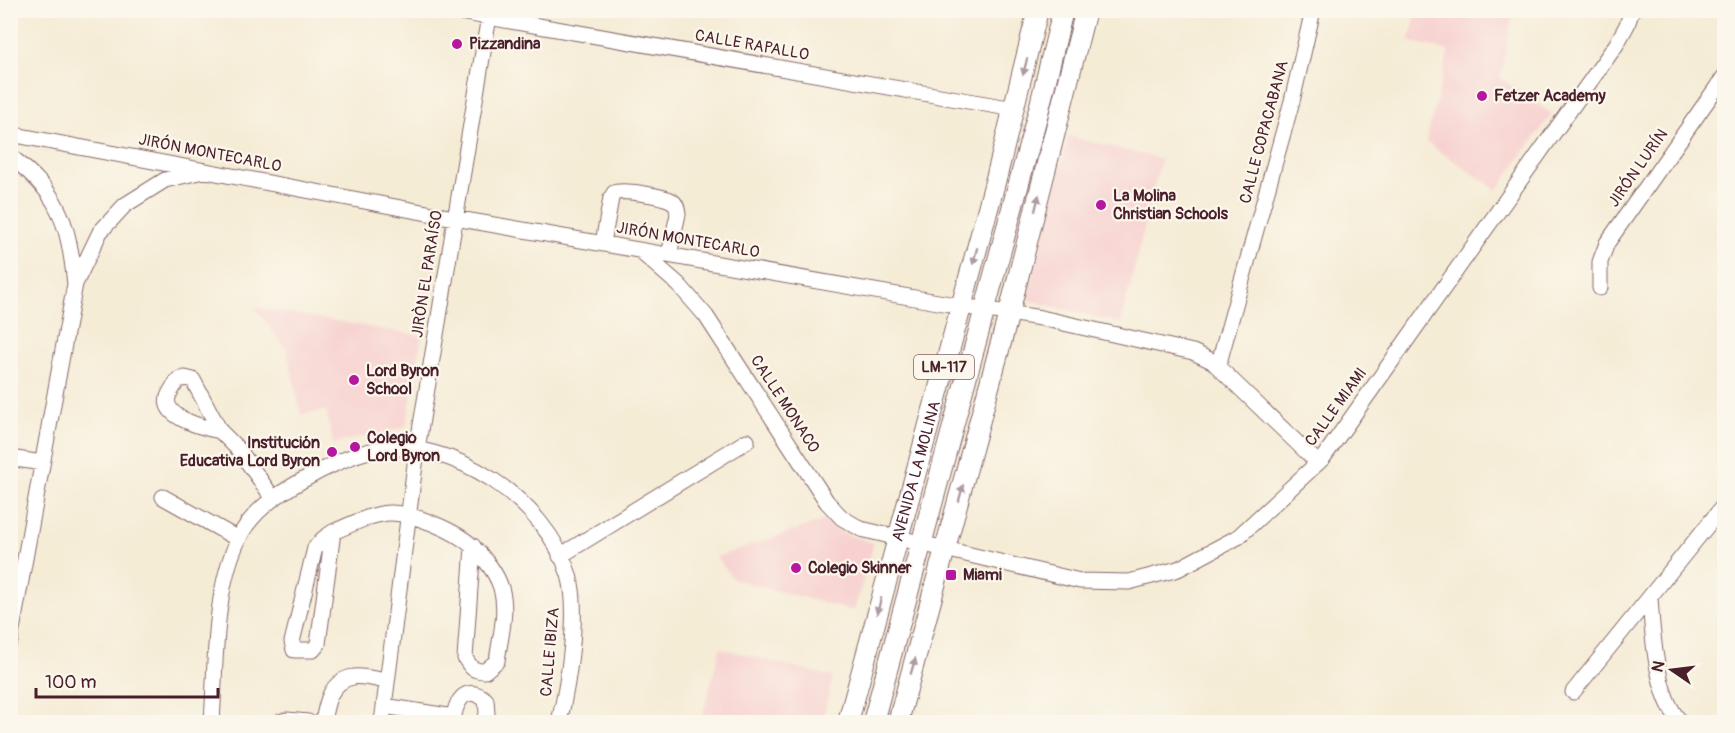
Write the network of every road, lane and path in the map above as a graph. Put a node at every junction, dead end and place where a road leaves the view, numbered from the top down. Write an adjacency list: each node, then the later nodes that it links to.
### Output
1 (448, 10): 7 (street, CALLE RAPALLO)
2 (1038, 10): 9 (main road, AVENIDA LA MOLINA / LM-117, one-way to 9)
3 (1063, 10): 20 (main road, AVENIDA LA MOLINA / LM-117)
4 (1086, 10): 21 (main road, LM-117, one-way to 4)
5 (1313, 10): 22 (street, CALLE COPACABANA)
6 (1632, 10): 28 (street, CALLE MIAMI)
7 (489, 14): 9 (street, CALLE RAPALLO); 13 (street, JIRÒN EL PARAÍSO)
8 (1725, 77): 18 (street, JIRÓN LURÍN)
9 (1014, 109): 19 (main road, AVENIDA LA MOLINA / LM-117, one-way to 19)
10 (10, 135): 12 (street, JIRÓN MONTECARLO)
11 (10, 156): 17 (street)
12 (204, 171): 13 (street, JIRÓN MONTECARLO); 17 (street)
13 (454, 218): 14 (street, JIRÓN MONTECARLO); 25 (street, JIRÒN EL PARAÍSO)
14 (603, 243): 15 (street, JIRÓN MONTECARLO); 16 (street)
15 (639, 250): 16 (street, JIRÓN MONTECARLO); 35 (street, CALLE MONACO)
16 (669, 255): 19 (street, JIRÓN MONTECARLO)
17 (75, 284): 27 (street)
18 (1600, 288)
19 (961, 306): 20 (street, JIRÓN MONTECARLO); 35 (main road, AVENIDA LA MOLINA / LM-117)
20 (985, 310): 21 (street, JIRÓN MONTECARLO); 36 (main road, AVENIDA LA MOLINA / LM-117)
21 (1009, 313): 22 (street, JIRÓN MONTECARLO); 38 (main road, LM-117, one-way to 21)
22 (1218, 366): 28 (street, JIRÓN MONTECARLO)
23 (220, 431): 30 (street)
24 (747, 441): 39 (street)
25 (417, 449): 30 (street, CALLE IBIZA); 32 (street, JIRÒN EL PARAÍSO); 39 (street, CALLE IBIZA)
26 (10, 458): 27 (street)
27 (42, 463): 40 (street)
28 (1318, 463): 38 (street, CALLE MIAMI)
29 (163, 497): 34 (street)
30 (271, 498): 34 (street)
31 (1725, 506): 41 (street)
32 (407, 516): 33 (street); 37 (street); 44 (street, JIRÒN EL PARAÍSO)
33 (333, 532): 33 (street)
34 (238, 539): 48 (street)
35 (897, 539): 36 (street, CALLE MONACO); 55 (main road, AVENIDA LA MOLINA / LM-117, one-way to 55)
36 (921, 544): 38 (street, CALLE MIAMI); 56 (main road, AVENIDA LA MOLINA / LM-117)
37 (473, 546): 37 (street)
38 (946, 549): 57 (main road, LM-117, one-way to 38)
39 (560, 556): 54 (street, CALLE IBIZA)
40 (18, 562): 42 (street)
41 (1650, 597): 45 (street); 58 (street)
42 (14, 601): 43 (street)
43 (10, 641)
44 (387, 681): 46 (street, JIRÒN EL PARAÍSO); 51 (street)
45 (1573, 692)
46 (384, 706): 47 (street); 52 (street, JIRÒN EL PARAÍSO)
47 (454, 720): 53 (street)
48 (212, 723)
49 (279, 723): 50 (street)
50 (308, 723)
51 (323, 723)
52 (382, 723)
53 (485, 723)
54 (559, 723)
55 (848, 723)
56 (873, 723)
57 (898, 723)
58 (1681, 723)

